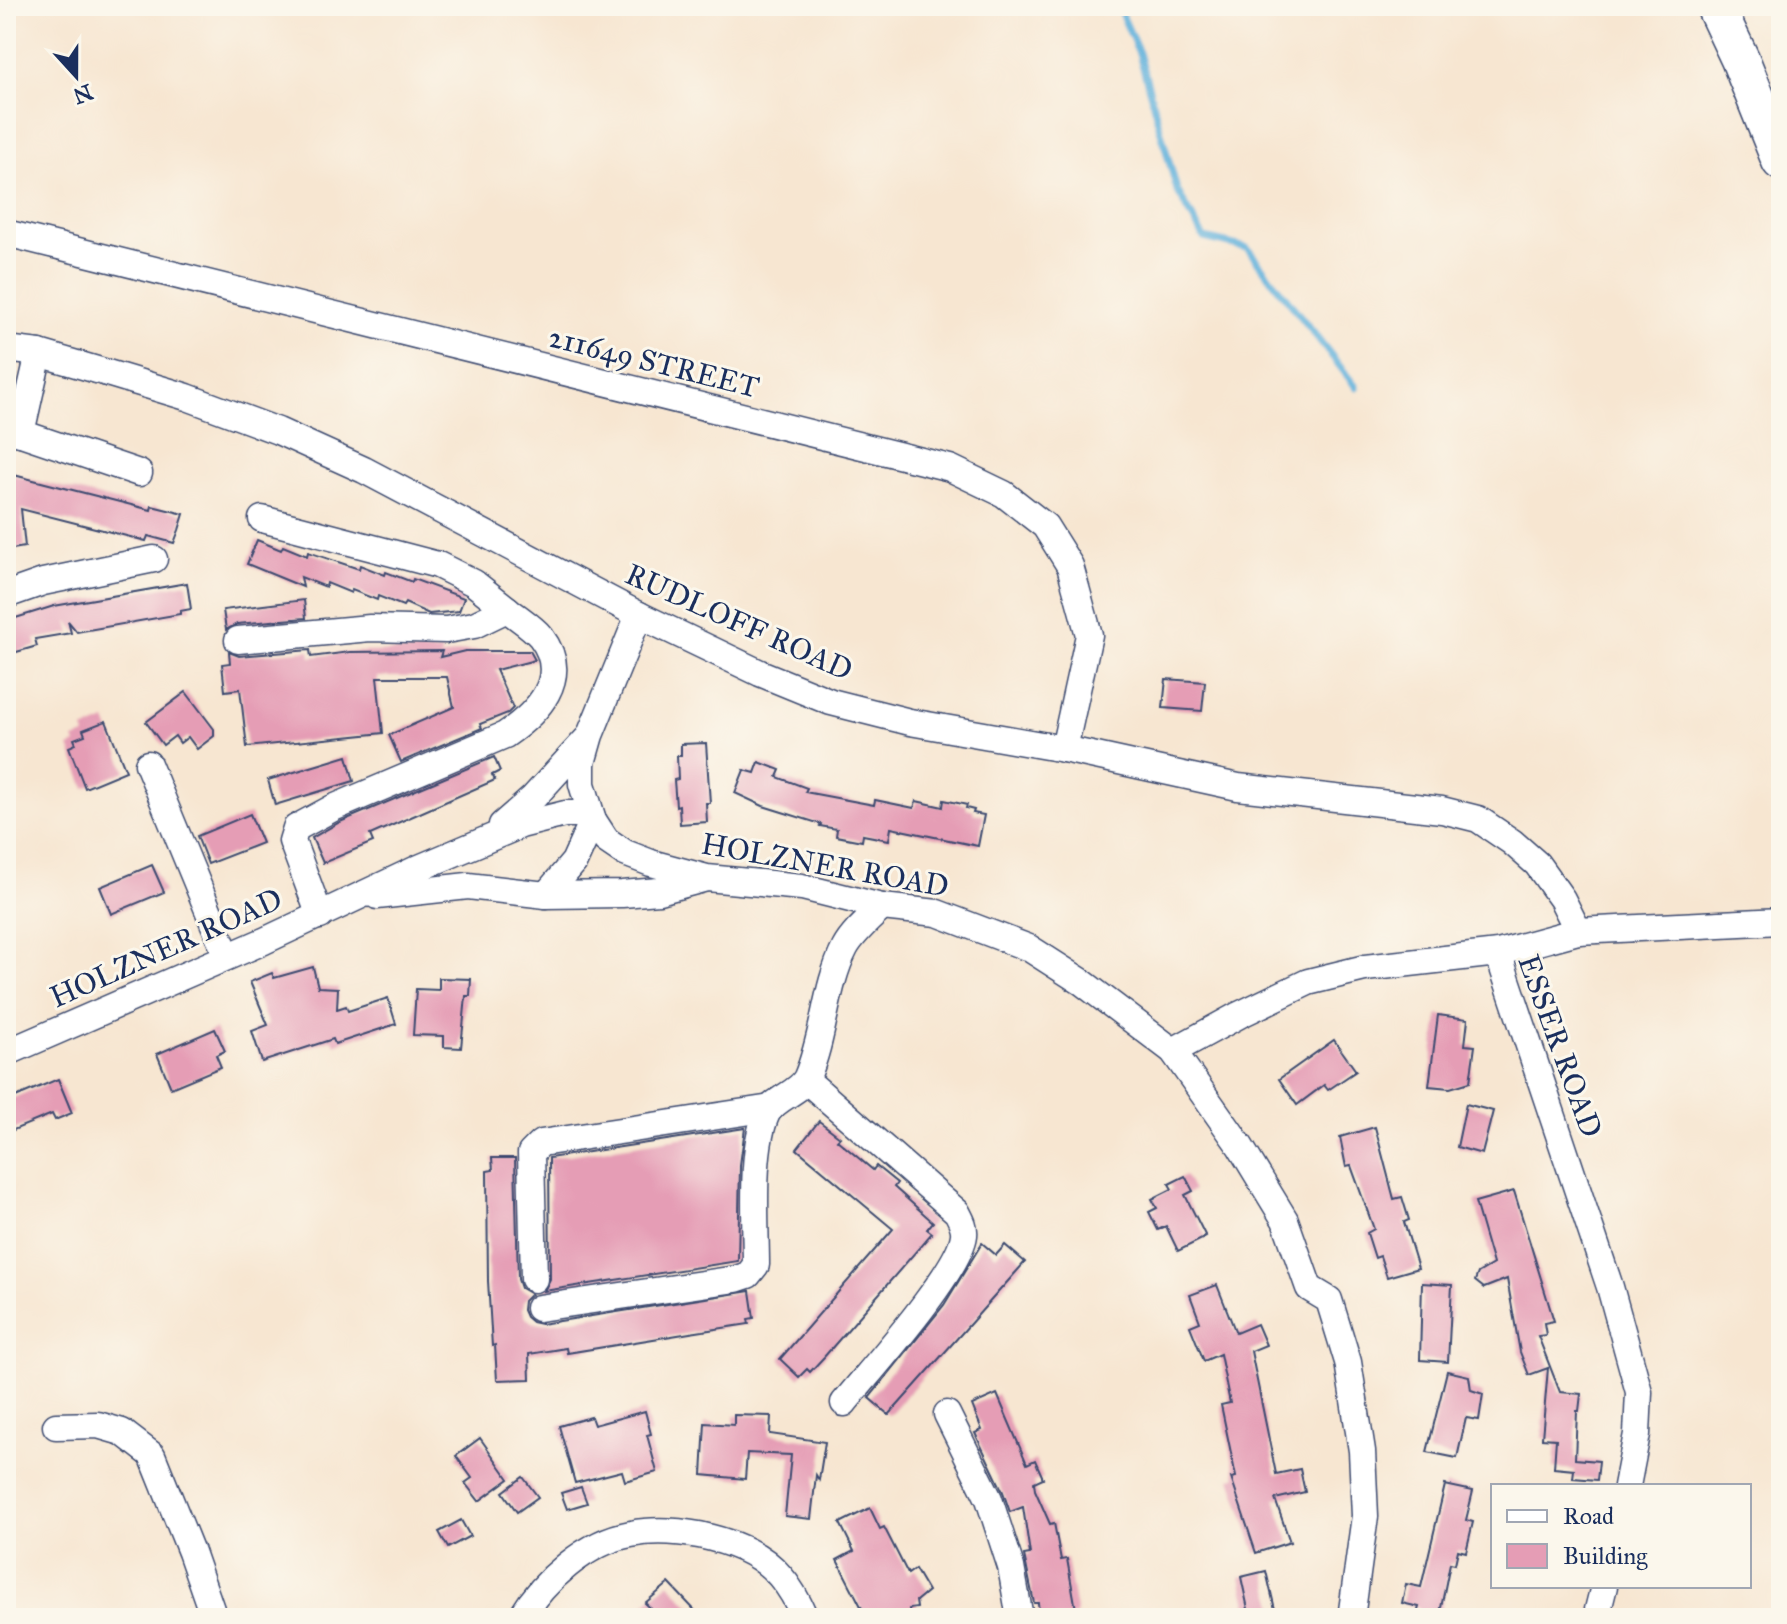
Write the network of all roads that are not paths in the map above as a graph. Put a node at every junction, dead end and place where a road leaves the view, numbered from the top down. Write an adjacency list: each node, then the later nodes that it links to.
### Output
1 (1715, 6): 2 (highway)
2 (1781, 161)
3 (6, 233): 15 (street, 211649 STREET)
4 (6, 349): 5 (street, RUDLOFF ROAD)
5 (39, 353): 6 (street); 12 (street, RUDLOFF ROAD)
6 (14, 431): 7 (street)
7 (139, 473)
8 (262, 519): 11 (street)
9 (154, 559): 10 (street)
10 (6, 595)
11 (507, 609): 13 (street); 23 (street)
12 (639, 615): 14 (street, HOLZNER ROAD); 15 (street, RUDLOFF ROAD)
13 (238, 640)
14 (590, 735): 17 (street, HOLZNER ROAD); 18 (street)
15 (1064, 749): 25 (street, RUDLOFF ROAD)
16 (140, 768): 27 (street)
17 (593, 820): 18 (street); 19 (street, HOLZNER ROAD); 20 (street)
18 (476, 844): 21 (street)
19 (707, 878): 20 (street, HOLZNER ROAD); 22 (street, HOLZNER ROAD)
20 (546, 895): 21 (street, HOLZNER ROAD)
21 (360, 896): 23 (street, HOLZNER ROAD)
22 (882, 907): 28 (street, HOLZNER ROAD); 30 (street)
23 (320, 916): 27 (street, HOLZNER ROAD)
24 (1781, 921): 25 (street)
25 (1578, 931): 26 (street)
26 (1498, 953): 28 (street, ESSER ROAD); 37 (street, ESSER ROAD)
27 (221, 959): 29 (street, HOLZNER ROAD)
28 (1173, 1051): 43 (street, HOLZNER ROAD)
29 (6, 1053)
30 (806, 1080): 31 (street); 34 (street)
31 (771, 1108): 32 (street); 33 (street)
32 (534, 1279)
33 (539, 1308)
34 (844, 1403)
35 (947, 1414): 42 (street)
36 (56, 1426): 39 (street)
37 (1627, 1484)
38 (1604, 1588): 44 (street)
39 (214, 1618)
40 (521, 1618): 41 (street)
41 (805, 1618)
42 (1020, 1618)
43 (1351, 1618)
44 (1596, 1618)

